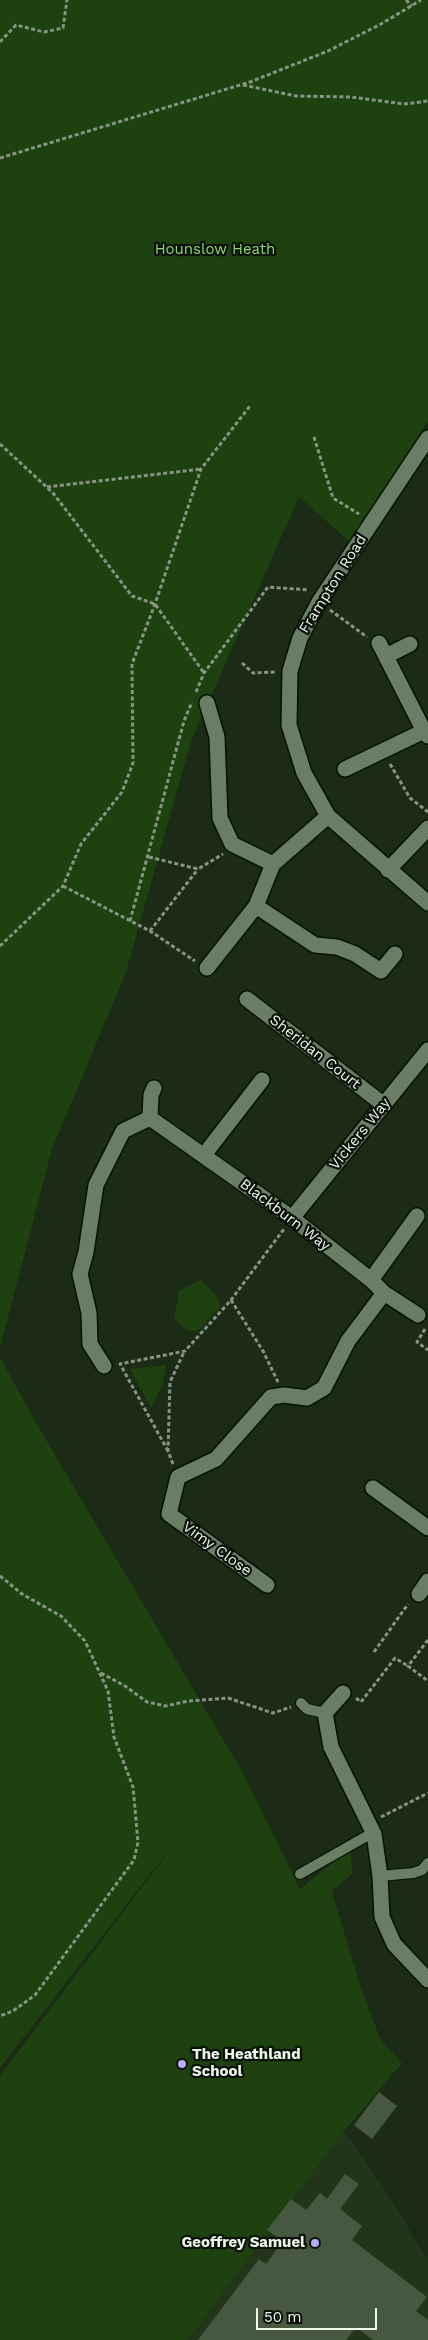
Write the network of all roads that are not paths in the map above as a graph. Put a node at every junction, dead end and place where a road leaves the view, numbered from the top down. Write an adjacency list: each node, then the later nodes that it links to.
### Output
1 (428, 438): 6 (street, Frampton Road)
2 (410, 644): 4 (street)
3 (207, 703): 8 (street)
4 (426, 733): 5 (street)
5 (345, 769)
6 (328, 816): 8 (street); 9 (street, Frampton Road)
7 (428, 828): 9 (street)
8 (273, 864): 11 (street)
9 (388, 870): 10 (street, Frampton Road)
10 (428, 903)
11 (256, 906): 12 (street); 13 (street)
12 (395, 954)
13 (207, 968)
14 (247, 999): 18 (street, Sheridan Court)
15 (427, 1055): 18 (street, Vickers Way)
16 (262, 1080): 20 (street)
17 (154, 1088): 19 (street)
18 (384, 1105): 22 (street, Vickers Way)
19 (150, 1118): 20 (street, Blackburn Way); 26 (street)
20 (204, 1155): 22 (street, Blackburn Way)
21 (417, 1216): 23 (street)
22 (292, 1218): 23 (street, Blackburn Way)
23 (371, 1280): 24 (street, Blackburn Way)
24 (384, 1293): 25 (street, Blackburn Way); 29 (street, Vimy Close)
25 (423, 1320)
26 (104, 1366)
27 (373, 1488): 28 (street)
28 (428, 1528)
29 (267, 1584)
30 (348, 1695): 32 (street)
31 (301, 1703): 32 (lane)
32 (324, 1713): 33 (street)
33 (371, 1828): 35 (lane); 36 (street)
34 (428, 1863): 36 (lane)
35 (300, 1874)
36 (380, 1876): 37 (street)
37 (428, 1980)

